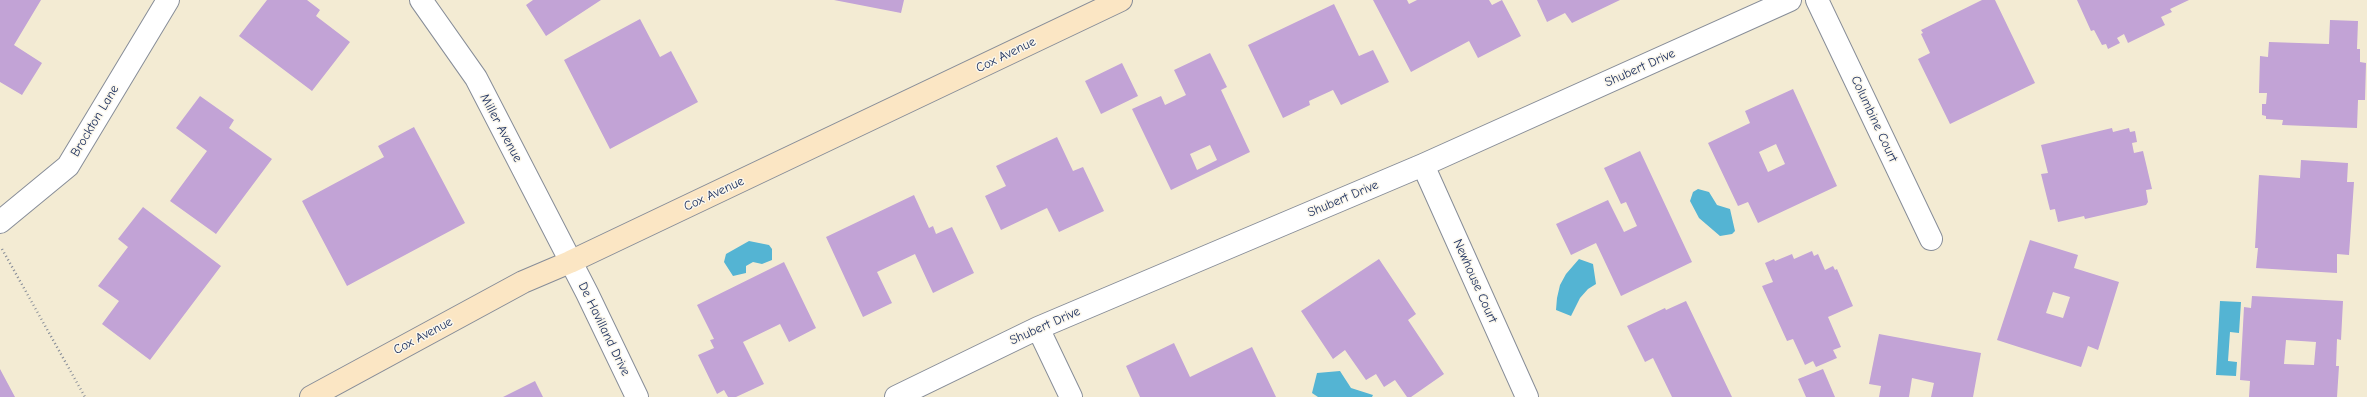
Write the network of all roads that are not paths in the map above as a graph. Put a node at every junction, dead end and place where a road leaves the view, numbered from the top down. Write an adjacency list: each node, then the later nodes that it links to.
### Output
1 (168, 0): 7 (street, Brockton Lane)
2 (421, 0): 9 (street, Miller Avenue)
3 (1121, 0): 9 (main road, Cox Avenue)
4 (1790, 0): 6 (street, Shubert Drive)
5 (1817, 0): 8 (street, Columbine Court)
6 (1423, 165): 10 (street, Shubert Drive); 15 (street, Newhouse Court)
7 (0, 222)
8 (1931, 239)
9 (570, 262): 11 (main road, Cox Avenue); 12 (street, De Havilland Drive)
10 (1038, 328): 13 (street, Shubert Drive); 14 (street)
11 (311, 397)
12 (637, 397)
13 (896, 397)
14 (1071, 397)
15 (1527, 397)

